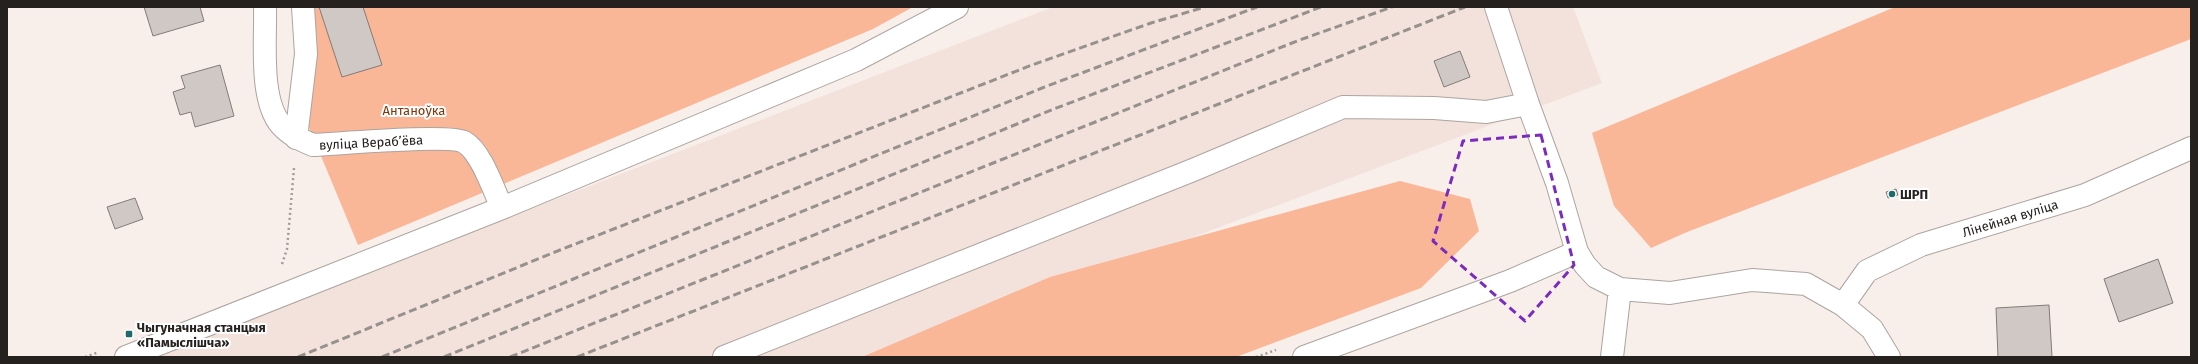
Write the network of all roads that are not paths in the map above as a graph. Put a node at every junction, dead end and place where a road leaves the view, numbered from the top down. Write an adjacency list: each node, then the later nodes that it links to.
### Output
1 (265, 7): 6 (street, вуліца Верабʼёва)
2 (303, 7): 6 (street)
3 (957, 7): 8 (street)
4 (1496, 7): 5 (street)
5 (1528, 104): 9 (street); 13 (street)
6 (296, 138): 8 (street, вуліца Верабʼёва)
7 (2191, 148): 11 (street, Лінейная вуліца)
8 (502, 208): 12 (street)
9 (1577, 252): 10 (street); 14 (street)
10 (1620, 289): 11 (street); 15 (street)
11 (1843, 305): 16 (street)
12 (126, 357)
13 (724, 357)
14 (1304, 357)
15 (1612, 357)
16 (1888, 357)

